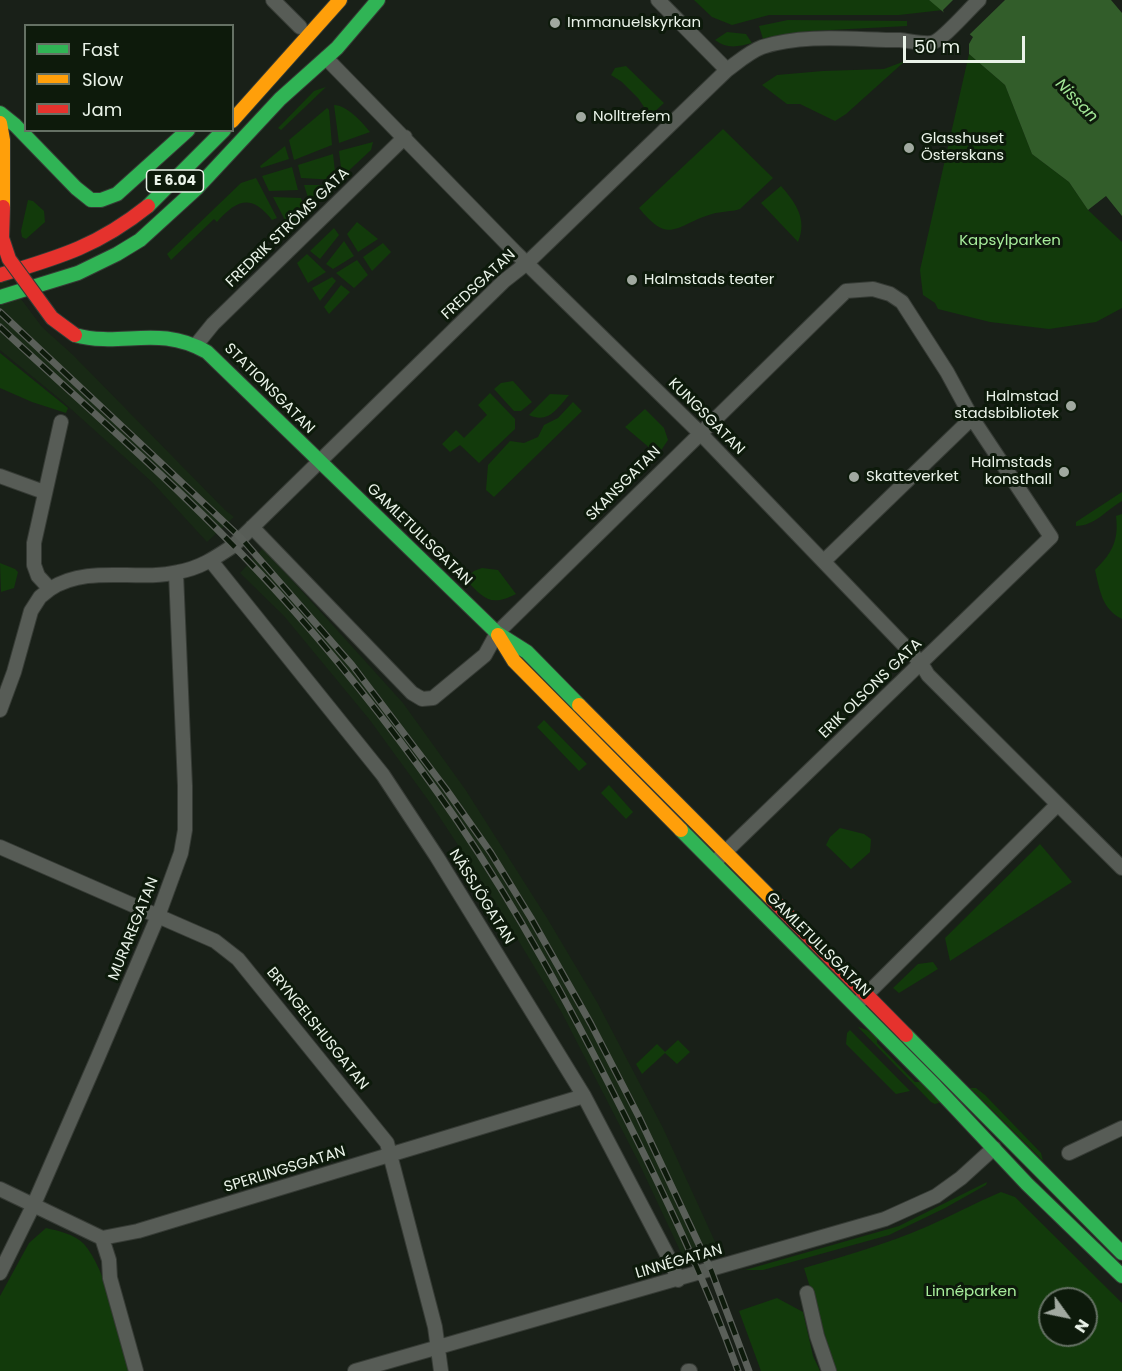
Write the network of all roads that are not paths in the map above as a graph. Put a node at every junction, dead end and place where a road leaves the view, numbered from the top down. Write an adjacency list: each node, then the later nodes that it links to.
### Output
1 (273, 0): 8 (street)
2 (324, 0): 8 (main road)
3 (340, 0): 11 (main road)
4 (370, 0): 12 (main road, E 6.04)
5 (378, 0): 9 (main road, E 6.04)
6 (658, 0): 10 (street)
7 (979, 0): 10 (street, FREDSGATAN)
8 (300, 27): 11 (main road)
9 (326, 58): 12 (main road, E 6.04); 18 (street, KUNGSGATAN)
10 (728, 70): 19 (street, FREDSGATAN)
11 (259, 90): 14 (main road)
12 (280, 99): 21 (main road, E 6.04)
13 (0, 113): 16 (main road)
14 (234, 116)
15 (0, 123): 22 (main road, STATIONSGATAN, bridge)
16 (186, 132)
17 (222, 132): 20 (main road, E 6.04)
18 (405, 137): 19 (street, KUNGSGATAN); 22 (street, FREDRIK STRÖMS GATA)
19 (527, 263): 25 (street, KUNGSGATAN); 26 (street, FREDSGATAN)
20 (0, 275)
21 (0, 297)
22 (196, 345): 26 (main road, STATIONSGATAN)
23 (972, 418): 25 (street, SKANSGATAN); 31 (street); 35 (street, ERIK OLSONS GATA)
24 (62, 422): 28 (street)
25 (700, 433): 31 (street, KUNGSGATAN); 34 (street, SKANSGATAN)
26 (318, 461): 29 (street, FREDSGATAN); 34 (main road, GAMLETULLSGATAN)
27 (0, 476): 28 (street)
28 (44, 492): 33 (street)
29 (252, 527): 30 (street, FREDSGATAN); 34 (street, SKANSGATAN)
30 (211, 561): 32 (street, FREDSGATAN); 47 (street, NÄSSJÖGATAN)
31 (824, 561): 35 (street, KUNGSGATAN)
32 (176, 573): 33 (street, FREDSGATAN); 44 (street, MURAREGATAN)
33 (50, 590): 36 (street)
34 (497, 633): 40 (main road, GAMLETULLSGATAN); 42 (main road, GAMLETULLSGATAN)
35 (921, 663): 37 (street, KUNGSGATAN); 40 (street, ERIK OLSONS GATA)
36 (0, 710)
37 (1057, 805): 41 (street, KUNGSGATAN); 45 (street)
38 (0, 847): 44 (street, BRYNGELSHUSGATAN)
39 (1122, 847): 41 (street)
40 (725, 853): 42 (street, ERIK OLSONS GATA); 45 (main road, GAMLETULLSGATAN)
41 (1109, 855): 43 (street, KUNGSGATAN)
42 (713, 864): 46 (main road, GAMLETULLSGATAN)
43 (1122, 868)
44 (158, 916): 51 (street, BRYNGELSHUSGATAN); 53 (street, MURAREGATAN)
45 (865, 996): 46 (street); 55 (main road, GAMLETULLSGATAN)
46 (855, 1006): 49 (main road, GAMLETULLSGATAN)
47 (584, 1096): 51 (street, SPERLINGSGATAN); 58 (street, NÄSSJÖGATAN)
48 (1122, 1128): 50 (street)
49 (994, 1148): 57 (main road, GAMLETULLSGATAN); 58 (street, LINNÉGATAN)
50 (1069, 1153)
51 (389, 1156): 54 (street, SPERLINGSGATAN); 60 (street, BRYNGELSHUSGATAN)
52 (0, 1189): 53 (street)
53 (34, 1204): 54 (street); 56 (street, MURAREGATAN)
54 (102, 1238): 61 (street)
55 (1122, 1253)
56 (0, 1273)
57 (1122, 1276)
58 (678, 1280): 60 (street, LINNÉGATAN)
59 (807, 1293): 64 (street)
60 (438, 1347): 62 (street, LINNÉGATAN); 63 (street, BRYNGELSHUSGATAN)
61 (136, 1371)
62 (355, 1371)
63 (441, 1371)
64 (829, 1371)

